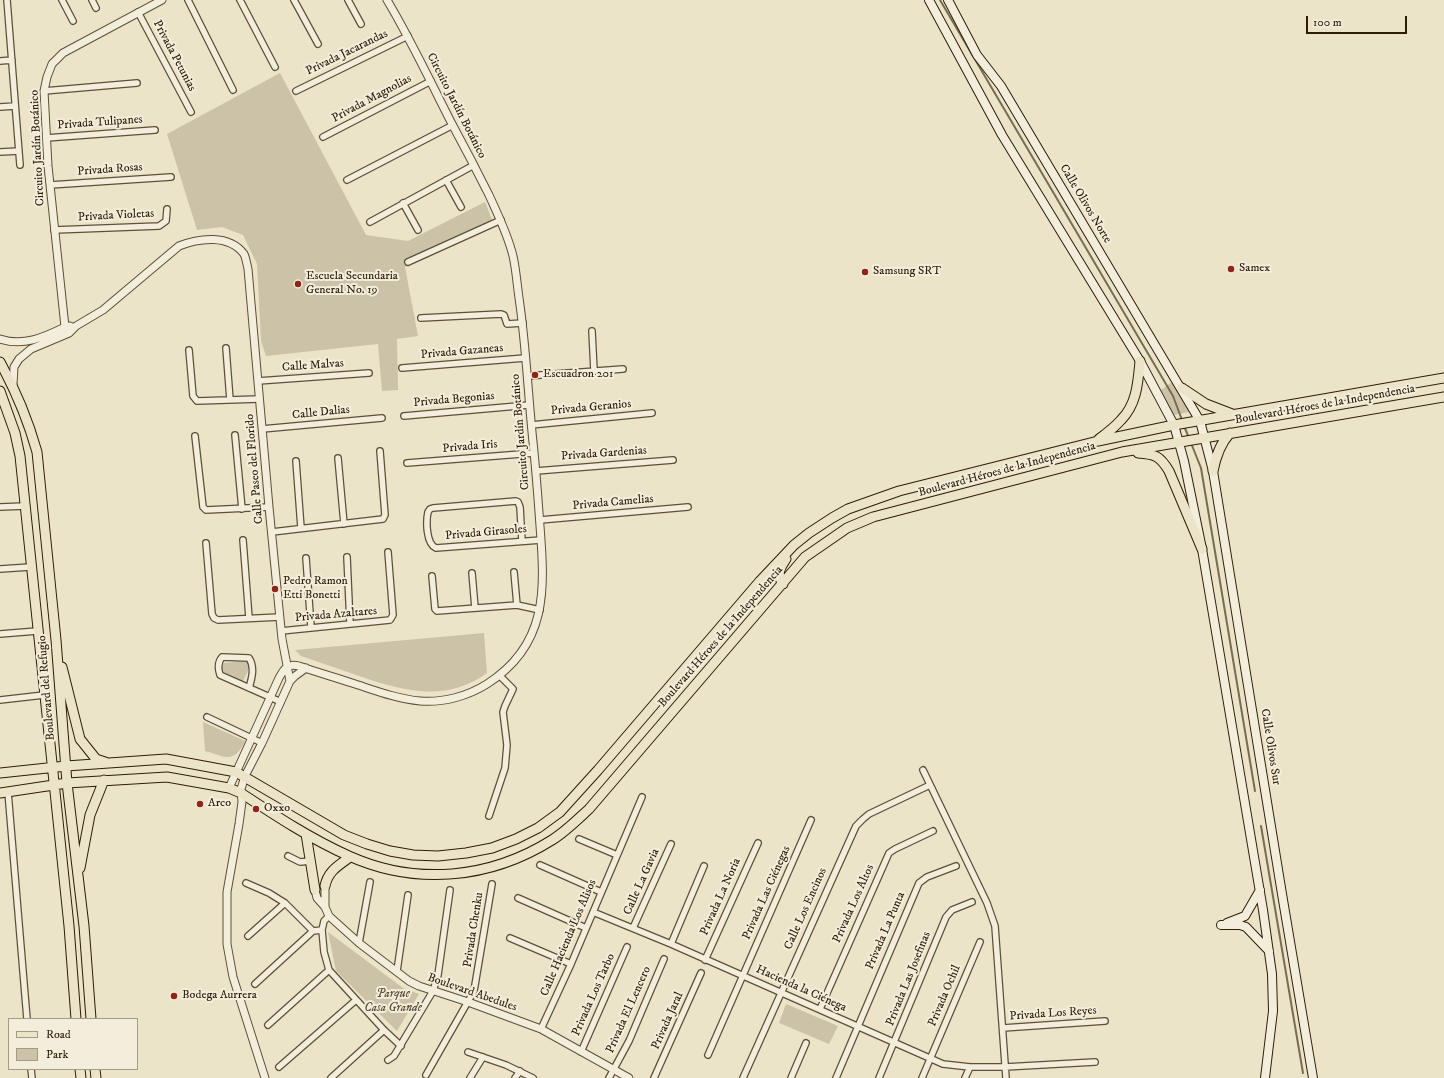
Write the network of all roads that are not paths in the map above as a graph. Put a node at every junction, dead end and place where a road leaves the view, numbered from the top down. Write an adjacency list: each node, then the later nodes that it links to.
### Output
1 (7, 0): 19 (street)
2 (62, 0): 14 (street)
3 (92, 0): 12 (street)
4 (162, 0): 13 (street, Circuito Jardín Botánico)
5 (188, 0): 23 (street)
6 (240, 0): 20 (street)
7 (294, 0): 17 (street)
8 (348, 0): 15 (street)
9 (387, 0): 16 (street, Circuito Jardín Botánico)
10 (929, 0): 58 (main road)
11 (948, 0): 68 (main road, Calle Olivos Norte)
12 (96, 8)
13 (138, 12): 24 (street, Circuito Jardín Botánico); 28 (street, Privada Petunias)
14 (73, 21)
15 (361, 24)
16 (408, 36): 21 (street, Circuito Jardín Botánico); 25 (street, Privada Jacarandas)
17 (318, 44)
18 (0, 60): 19 (street)
19 (12, 60): 26 (street)
20 (275, 67)
21 (431, 81): 29 (street, Circuito Jardín Botánico); 31 (street, Privada Magnolias)
22 (137, 83): 24 (street)
23 (233, 90)
24 (44, 91): 32 (street, Circuito Jardín Botánico)
25 (296, 91)
26 (15, 106): 27 (street); 33 (street)
27 (0, 107)
28 (191, 112)
29 (453, 125): 36 (street, Circuito Jardín Botánico); 38 (street)
30 (155, 130): 32 (street, Privada Tulipanes)
31 (323, 137)
32 (46, 138): 40 (street, Circuito Jardín Botánico)
33 (19, 151): 34 (street); 35 (street)
34 (0, 152)
35 (20, 165)
36 (474, 165): 39 (street); 44 (street, Circuito Jardín Botánico)
37 (171, 177): 40 (street, Privada Rosas)
38 (347, 180)
39 (446, 180): 41 (street); 42 (street)
40 (50, 186): 46 (street, Circuito Jardín Botánico)
41 (403, 203): 45 (street); 47 (street)
42 (461, 207)
43 (167, 209): 46 (street, Privada Violetas)
44 (501, 220): 48 (street); 50 (street, Circuito Jardín Botánico)
45 (370, 222)
46 (54, 230): 51 (street, Circuito Jardín Botánico)
47 (418, 230)
48 (408, 262)
49 (421, 318): 50 (street)
50 (522, 323): 57 (street, Circuito Jardín Botánico)
51 (67, 330): 54 (street); 66 (street, Calle Paseo del Florido)
52 (592, 331): 62 (street)
53 (0, 338): 54 (street)
54 (30, 345): 67 (street)
55 (226, 348): 72 (street)
56 (189, 350): 72 (street)
57 (525, 358): 60 (street, Privada Gazaneas); 64 (street, Circuito Jardín Botánico)
58 (1140, 361): 80 (main road); 86 (main road)
59 (0, 362): 67 (main road, Boulevard del Refugio)
60 (402, 368)
61 (623, 369): 62 (street)
62 (594, 371): 64 (street)
63 (369, 373): 66 (street, Calle Malvas)
64 (527, 376): 73 (street, Circuito Jardín Botánico)
65 (1444, 378): 75 (main road, Boulevard Héroes de la Independencia)
66 (258, 381): 71 (street, Calle Paseo del Florido)
67 (13, 384): 131 (main road, Boulevard del Refugio)
68 (1182, 388): 75 (main road); 78 (main road, Calle Olivos Norte)
69 (0, 391): 97 (main road, Boulevard del Refugio)
70 (1444, 397): 82 (main road, Boulevard Héroes de la Independencia)
71 (259, 399): 72 (street); 81 (street, Calle Paseo del Florido)
72 (230, 400)
73 (529, 405): 76 (street, Privada Begonias); 79 (street, Circuito Jardín Botánico)
74 (652, 413): 79 (street, Privada Geranios)
75 (1233, 414): 78 (main road, Boulevard Héroes de la Independencia)
76 (404, 416)
77 (382, 418): 81 (street, Calle Dalias)
78 (1200, 421): 80 (main road, Boulevard Héroes de la Independencia); 85 (main road, Calle Olivos Sur)
79 (531, 425): 90 (street, Circuito Jardín Botánico)
80 (1174, 425): 86 (main road, Boulevard Héroes de la Independencia); 87 (main road)
81 (262, 429): 99 (street, Calle Paseo del Florido)
82 (1230, 433): 85 (main road, Boulevard Héroes de la Independencia); 96 (main road)
83 (235, 435): 101 (street)
84 (195, 436): 101 (street)
85 (1205, 438): 87 (main road, Boulevard Héroes de la Independencia); 96 (main road, Calle Olivos Sur)
86 (1098, 441): 110 (main road, Boulevard Héroes de la Independencia)
87 (1179, 442): 89 (main road, Boulevard Héroes de la Independencia); 111 (main road)
88 (380, 451): 103 (street)
89 (1122, 452): 111 (main road); 120 (main road, Boulevard Héroes de la Independencia)
90 (534, 453): 94 (street, Privada Iris); 95 (street, Circuito Jardín Botánico)
91 (338, 458): 103 (street)
92 (674, 460): 95 (street, Privada Gardenias)
93 (296, 461): 104 (street)
94 (408, 463)
95 (536, 470): 102 (street, Circuito Jardín Botánico)
96 (1213, 470): 256 (main road, Calle Olivos Sur)
97 (25, 506): 98 (street); 115 (main road, Boulevard del Refugio)
98 (0, 507)
99 (269, 507): 101 (street); 105 (street, Calle Paseo del Florido)
100 (688, 507): 102 (street, Privada Camelias)
101 (242, 509)
102 (540, 520): 107 (street, Circuito Jardín Botánico)
103 (344, 524): 104 (street)
104 (301, 528): 105 (street)
105 (272, 532): 124 (street, Calle Paseo del Florido)
106 (243, 540): 125 (street)
107 (541, 540): 108 (street, Privada Girasoles); 123 (street, Circuito Jardín Botánico)
108 (522, 541): 108 (street, Privada Girasoles)
109 (206, 543): 125 (street)
110 (794, 545): 120 (main road); 150 (main road, Boulevard Héroes de la Independencia)
111 (1202, 549): 180 (main road)
112 (388, 552): 126 (street, Privada Azaltares)
113 (347, 557): 126 (street)
114 (306, 558): 127 (street)
115 (30, 567): 116 (street); 128 (main road, Boulevard del Refugio)
116 (0, 569)
117 (514, 572): 121 (street)
118 (472, 573): 122 (street)
119 (432, 576): 122 (street)
120 (783, 584): 168 (main road, Boulevard Héroes de la Independencia)
121 (517, 605): 122 (street); 123 (street)
122 (475, 608)
123 (540, 610): 134 (street, Circuito Jardín Botánico)
124 (280, 617): 125 (street); 129 (street, Calle Paseo del Florido)
125 (249, 618)
126 (350, 624): 127 (street, Privada Azaltares)
127 (311, 627): 129 (street, Privada Azaltares)
128 (37, 631): 130 (street); 137 (main road, Boulevard del Refugio)
129 (282, 631): 132 (street, Calle Paseo del Florido)
130 (0, 634)
131 (56, 640): 144 (main road); 145 (main road, Boulevard del Refugio)
132 (287, 666): 133 (street, Circuito Jardín Botánico); 135 (street, Calle Paseo del Florido); 138 (street)
133 (306, 668): 134 (street, Circuito Jardín Botánico); 135 (street)
134 (500, 676): 159 (street)
135 (290, 681): 140 (street)
136 (249, 688): 136 (street); 138 (street)
137 (44, 695): 139 (street); 146 (main road, Boulevard del Refugio)
138 (270, 698): 140 (street); 142 (street)
139 (0, 700)
140 (281, 702): 143 (street)
141 (207, 717): 142 (street)
142 (252, 738): 143 (street); 148 (street)
143 (262, 743): 150 (street)
144 (106, 763): 145 (main road, Boulevard Héroes de la Independencia); 148 (main road, Boulevard Héroes de la Independencia)
145 (66, 766): 146 (main road, Boulevard Héroes de la Independencia); 152 (main road, Boulevard del Refugio)
146 (52, 767): 149 (main road, Boulevard Héroes de la Independencia); 153 (main road, Boulevard del Refugio)
147 (923, 770): 154 (street)
148 (236, 772): 150 (main road, Boulevard Héroes de la Independencia); 155 (street)
149 (0, 773)
150 (245, 776): 157 (street)
151 (104, 780): 152 (main road, Boulevard Héroes de la Independencia); 155 (main road, Boulevard Héroes de la Independencia); 173 (main road)
152 (67, 783): 153 (main road, Boulevard Héroes de la Independencia); 173 (main road, Boulevard del Refugio)
153 (54, 785): 156 (main road, Boulevard Héroes de la Independencia); 216 (main road, Boulevard del Refugio)
154 (930, 785): 211 (street, Calle Los Encinos); 221 (street)
155 (229, 788): 157 (main road, Boulevard Héroes de la Independencia)
156 (4, 793): 215 (street)
157 (241, 794): 162 (main road, Boulevard Héroes de la Independencia); 240 (street)
158 (642, 797): 166 (street, Calle Hacienda Los Alisos)
159 (489, 816)
160 (811, 820): 208 (street, Privada Las Ciénegas)
161 (933, 831): 214 (street, Privada Los Altos)
162 (306, 834): 168 (main road, Boulevard Héroes de la Independencia); 169 (main road)
163 (579, 839): 166 (street)
164 (758, 843): 203 (street, Privada La Noria)
165 (671, 844): 192 (street, Calle La Gavia)
166 (617, 855): 181 (street, Calle Hacienda Los Alisos)
167 (288, 856): 169 (street)
168 (350, 857): 177 (main road)
169 (311, 861): 178 (main road)
170 (540, 865): 181 (street)
171 (704, 866): 199 (street)
172 (956, 866): 220 (street, Privada La Punta)
173 (78, 877): 217 (main road, Boulevard del Refugio)
174 (246, 882): 185 (street)
175 (370, 882): 198 (street)
176 (492, 884): 213 (street, Privada Chenku)
177 (325, 886): 186 (street, Boulevard Abedules)
178 (315, 890): 186 (street, Boulevard Abedules)
179 (450, 890): 210 (street)
180 (1260, 890): 189 (main road); 201 (main road)
181 (601, 892): 187 (street, Calle Hacienda Los Alisos)
182 (408, 895): 206 (street)
183 (518, 898): 191 (street)
184 (972, 902): 224 (street, Privada Las Josefinas)
185 (285, 903): 194 (street); 195 (street)
186 (325, 907): 188 (street, Boulevard Abedules)
187 (593, 912): 191 (street, Calle Hacienda Los Alisos); 192 (street, Hacienda la Ciénega)
188 (329, 916): 193 (street); 198 (street, Boulevard Abedules)
189 (1245, 916): 190 (main road); 190 (main road)
190 (1246, 927): 201 (main road)
191 (586, 928): 204 (street, Calle Hacienda Los Alisos)
192 (633, 928): 199 (street, Hacienda la Ciénega)
193 (322, 930): 194 (street); 205 (street)
194 (313, 931): 209 (street)
195 (248, 936)
196 (510, 938): 204 (street)
197 (980, 942): 231 (street, Privada Ochil)
198 (359, 943): 206 (street, Boulevard Abedules)
199 (671, 944): 203 (street, Hacienda la Ciénega)
200 (627, 947): 228 (street, Privada Los Tarbo)
201 (1269, 951): 255 (main road)
202 (664, 959): 237 (street, Privada El Lencero)
203 (705, 960): 208 (street, Hacienda la Ciénega)
204 (571, 964): 222 (street, Calle Hacienda Los Alisos)
205 (329, 970): 212 (street); 219 (street)
206 (397, 971): 210 (street, Boulevard Abedules)
207 (701, 973): 247 (street, Privada Jaral)
208 (743, 976): 211 (street, Hacienda la Ciénega); 229 (street, Privada Las Ciénegas)
209 (255, 984)
210 (433, 991): 213 (street, Boulevard Abedules); 226 (street)
211 (781, 993): 214 (street, Hacienda la Ciénega); 248 (street, Calle Los Encinos)
212 (356, 1000): 223 (street); 234 (street)
213 (468, 1002): 222 (street, Boulevard Abedules); 239 (street, Privada Chenku)
214 (820, 1009): 220 (street, Hacienda la Ciénega)
215 (27, 1018)
216 (76, 1018)
217 (91, 1018)
218 (1105, 1021): 221 (street, Privada Los Reyes)
219 (268, 1025)
220 (858, 1026): 224 (street, Hacienda la Ciénega); 250 (street, Privada La Punta)
221 (1002, 1028): 236 (street)
222 (541, 1029): 228 (street, Boulevard Abedules)
223 (384, 1030): 226 (street); 241 (street)
224 (895, 1042): 231 (street, Hacienda la Ciénega); 251 (street, Privada Las Josefinas)
225 (806, 1043): 249 (street)
226 (400, 1046): 232 (street)
227 (468, 1052): 230 (street)
228 (581, 1052): 237 (street, Boulevard Abedules)
229 (708, 1055)
230 (483, 1057): 238 (street); 242 (street)
231 (930, 1058): 235 (street, Hacienda la Ciénega); 252 (street, Privada Ochil)
232 (388, 1060)
233 (1095, 1062): 236 (street, Hacienda la Ciénega)
234 (279, 1067)
235 (970, 1067): 236 (street, Hacienda la Ciénega); 253 (street)
236 (1005, 1067): 254 (street)
237 (613, 1070): 245 (street, Privada El Lencero); 246 (street, Boulevard Abedules)
238 (520, 1071): 243 (street); 244 (street)
239 (426, 1076)
240 (265, 1078)
241 (331, 1078)
242 (470, 1078)
243 (515, 1078)
244 (533, 1078)
245 (609, 1078)
246 (629, 1078)
247 (654, 1078)
248 (743, 1078)
249 (791, 1078)
250 (836, 1078)
251 (879, 1078)
252 (922, 1078)
253 (965, 1078)
254 (1006, 1078)
255 (1265, 1078)
256 (1313, 1078)

